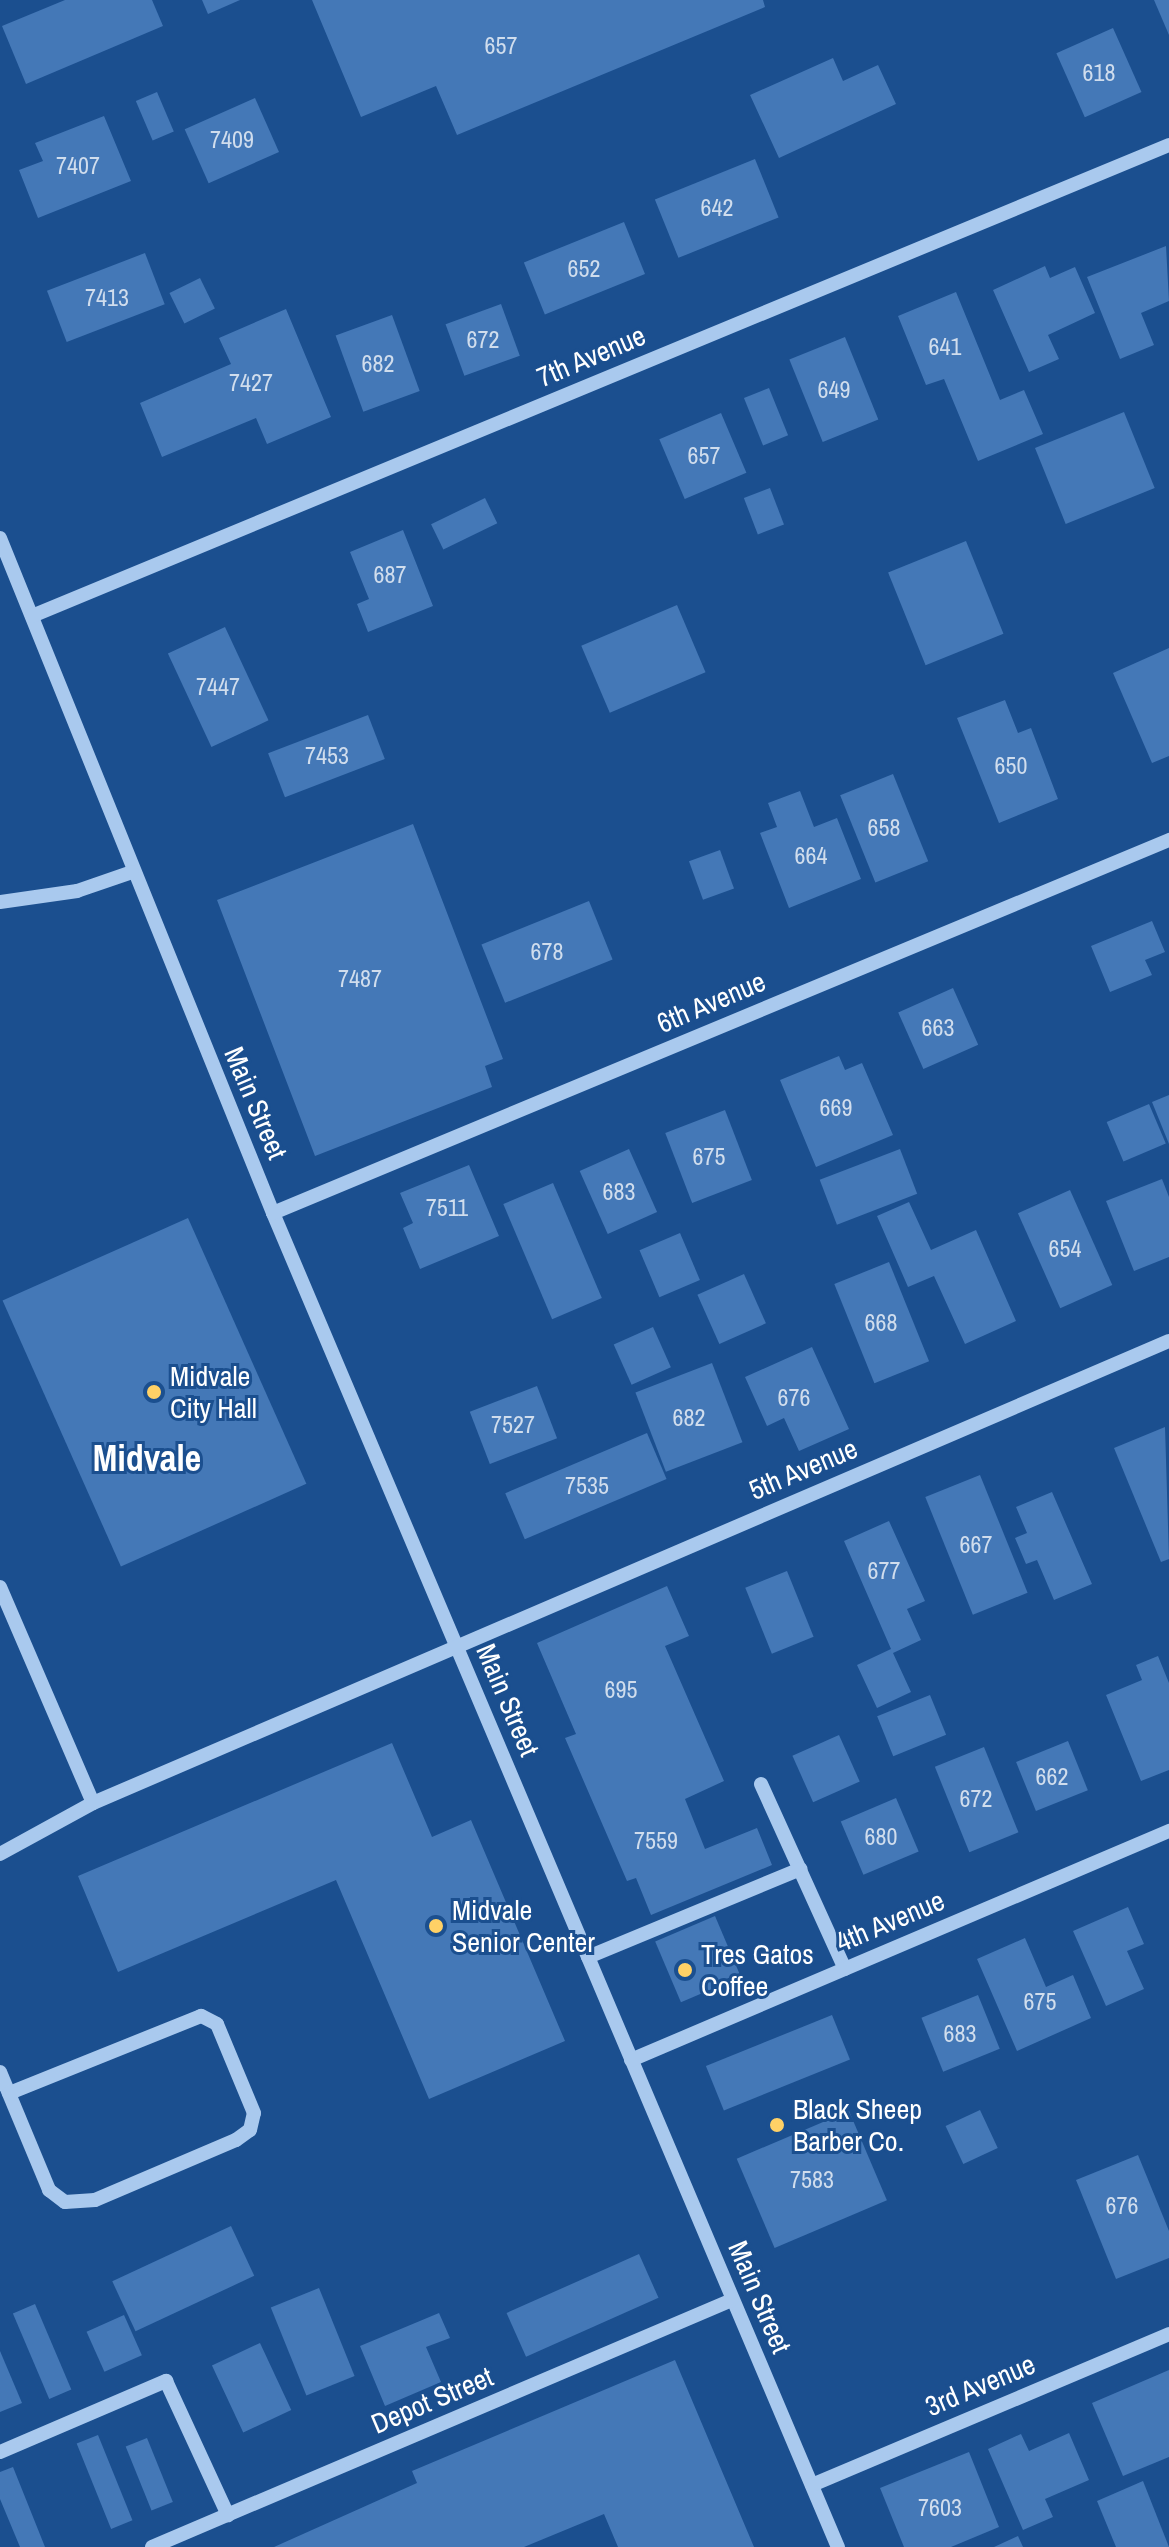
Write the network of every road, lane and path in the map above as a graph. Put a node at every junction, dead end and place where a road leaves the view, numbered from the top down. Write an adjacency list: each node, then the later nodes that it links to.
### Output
1 (1169, 145): 3 (street, 7th Avenue)
2 (0, 538): 3 (street, Main Street)
3 (32, 616): 5 (street, Main Street)
4 (1169, 840): 7 (street, 6th Avenue)
5 (132, 872): 6 (street); 7 (street, Main Street)
6 (0, 902)
7 (273, 1213): 10 (street, Main Street)
8 (1169, 1341): 10 (street, 5th Avenue)
9 (0, 1587): 12 (street)
10 (457, 1645): 12 (street, 5th Avenue); 16 (street, Main Street)
11 (761, 1784): 15 (street)
12 (93, 1803): 14 (street, 5th Avenue)
13 (1169, 1831): 17 (street, 4th Avenue)
14 (0, 1854)
15 (800, 1869): 16 (street); 17 (street)
16 (588, 1957): 18 (street, Main Street)
17 (845, 1969): 18 (street, 4th Avenue)
18 (631, 2060): 21 (street, Main Street)
19 (0, 2072): 20 (street)
20 (9, 2093): 20 (street)
21 (732, 2300): 24 (street, Main Street); 25 (street, Depot Street)
22 (1169, 2334): 24 (street, 3rd Avenue)
23 (0, 2452): 25 (street)
24 (812, 2485): 28 (street, Main Street)
25 (228, 2515): 26 (street, Depot Street)
26 (182, 2541): 27 (street, Depot Street)
27 (152, 2547)
28 (838, 2547)

